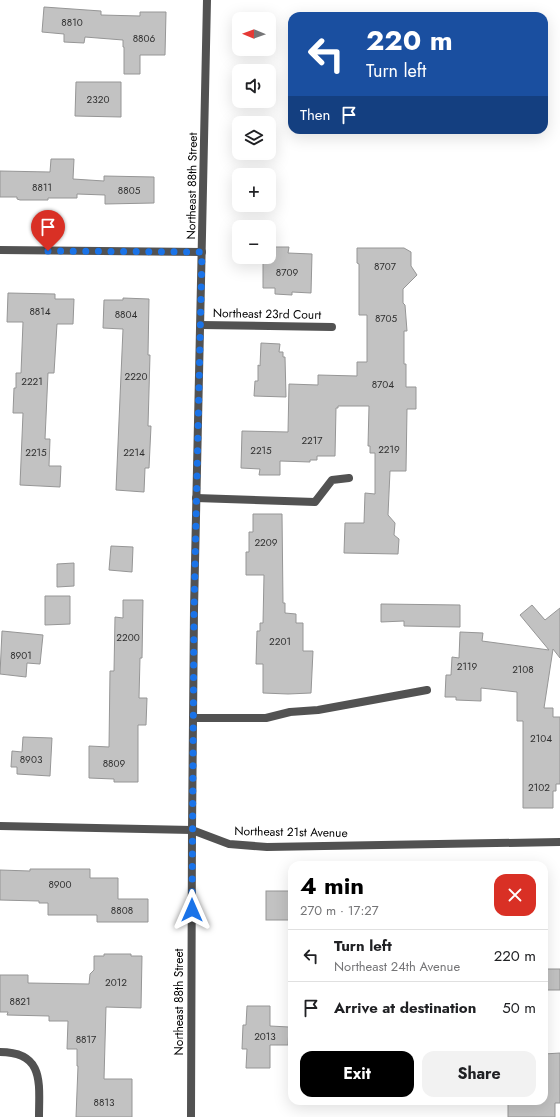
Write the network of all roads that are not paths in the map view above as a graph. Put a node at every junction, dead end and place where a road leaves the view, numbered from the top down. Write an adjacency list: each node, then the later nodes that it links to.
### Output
1 (207, 0): 3 (street, Northeast 88th Street)
2 (0, 250): 3 (street)
3 (202, 252): 4 (street, Northeast 88th Street)
4 (201, 325): 5 (street, Northeast 23rd Court); 7 (street, Northeast 88th Street)
5 (332, 327)
6 (349, 478): 7 (street)
7 (196, 498): 9 (street, Northeast 88th Street)
8 (427, 690): 9 (street)
9 (193, 718): 11 (street, Northeast 88th Street)
10 (0, 826): 11 (street, Northeast 21st Avenue)
11 (192, 830): 12 (street, Northeast 21st Avenue); 15 (street, Northeast 88th Street)
12 (560, 842)
13 (0, 1052): 14 (street)
14 (39, 1117)
15 (191, 1117)

